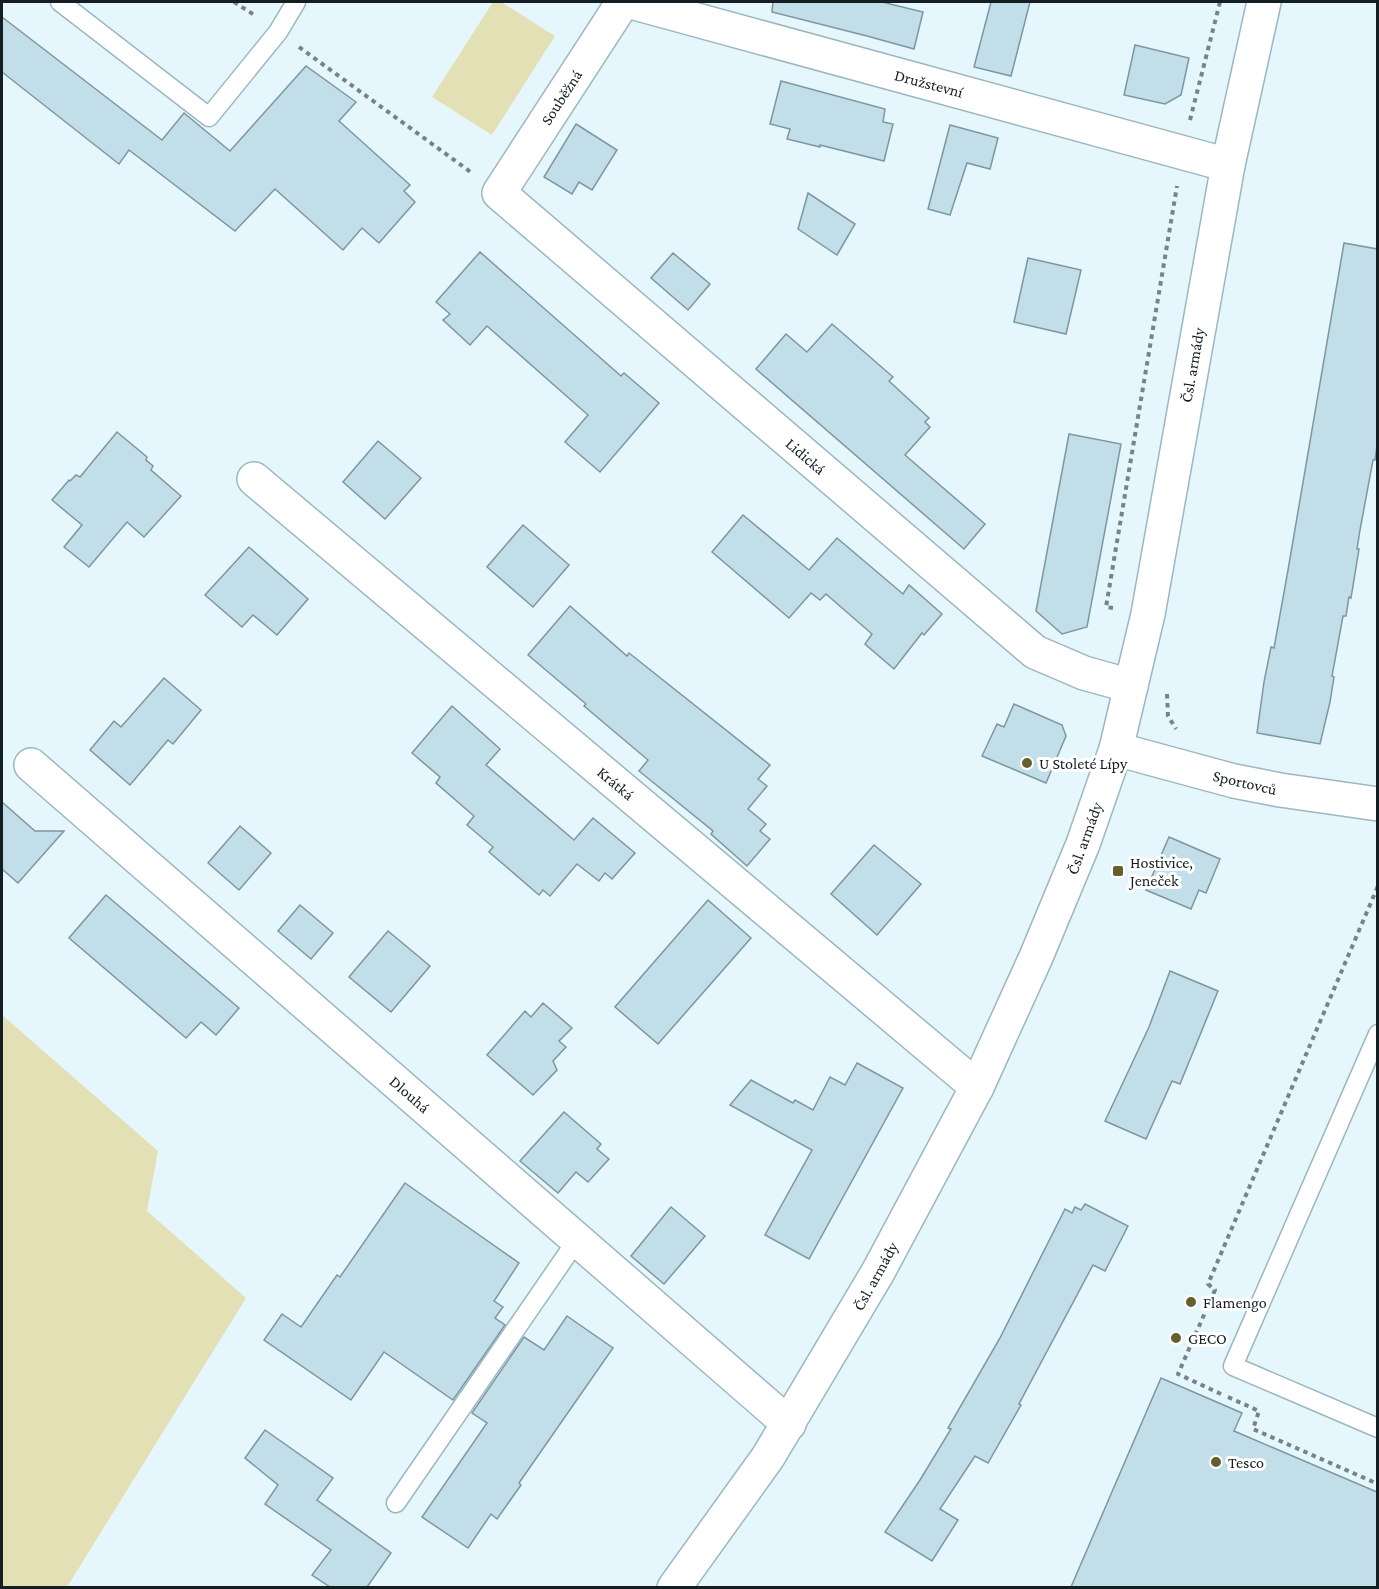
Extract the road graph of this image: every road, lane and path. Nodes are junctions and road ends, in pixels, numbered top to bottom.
1 (60, 2) edge
2 (234, 2) edge
3 (296, 2) edge
4 (623, 2) edge
5 (631, 2) edge
6 (1264, 2) edge
7 (278, 32) junction
8 (1228, 165) junction
9 (500, 193) junction
10 (254, 478) dead end
11 (1131, 686) junction
12 (1116, 749) junction
13 (31, 765) dead end
14 (1377, 804) edge
15 (1377, 1034) edge
16 (977, 1087) junction
17 (577, 1240) junction
18 (789, 1424) junction
19 (1377, 1428) edge
20 (396, 1503) dead end
21 (674, 1587) edge

1 - 7 lane
2 - 7 path
3 - 7 lane
4 - 9 street, Souběžná
5 - 8 street, Družstevní
6 - 8 street, Čsl. armády
7 - 9 path
8 - 11 street, Čsl. armády
9 - 11 street, Lidická
10 - 16 street, Krátká
11 - 12 street, Čsl. armády
12 - 14 street, Sportovců
12 - 16 street, Čsl. armády
13 - 17 street, Dlouhá
15 - 19 lane
16 - 18 street, Čsl. armády
17 - 18 street, Dlouhá
17 - 20 lane
18 - 21 street, Čsl. armády

